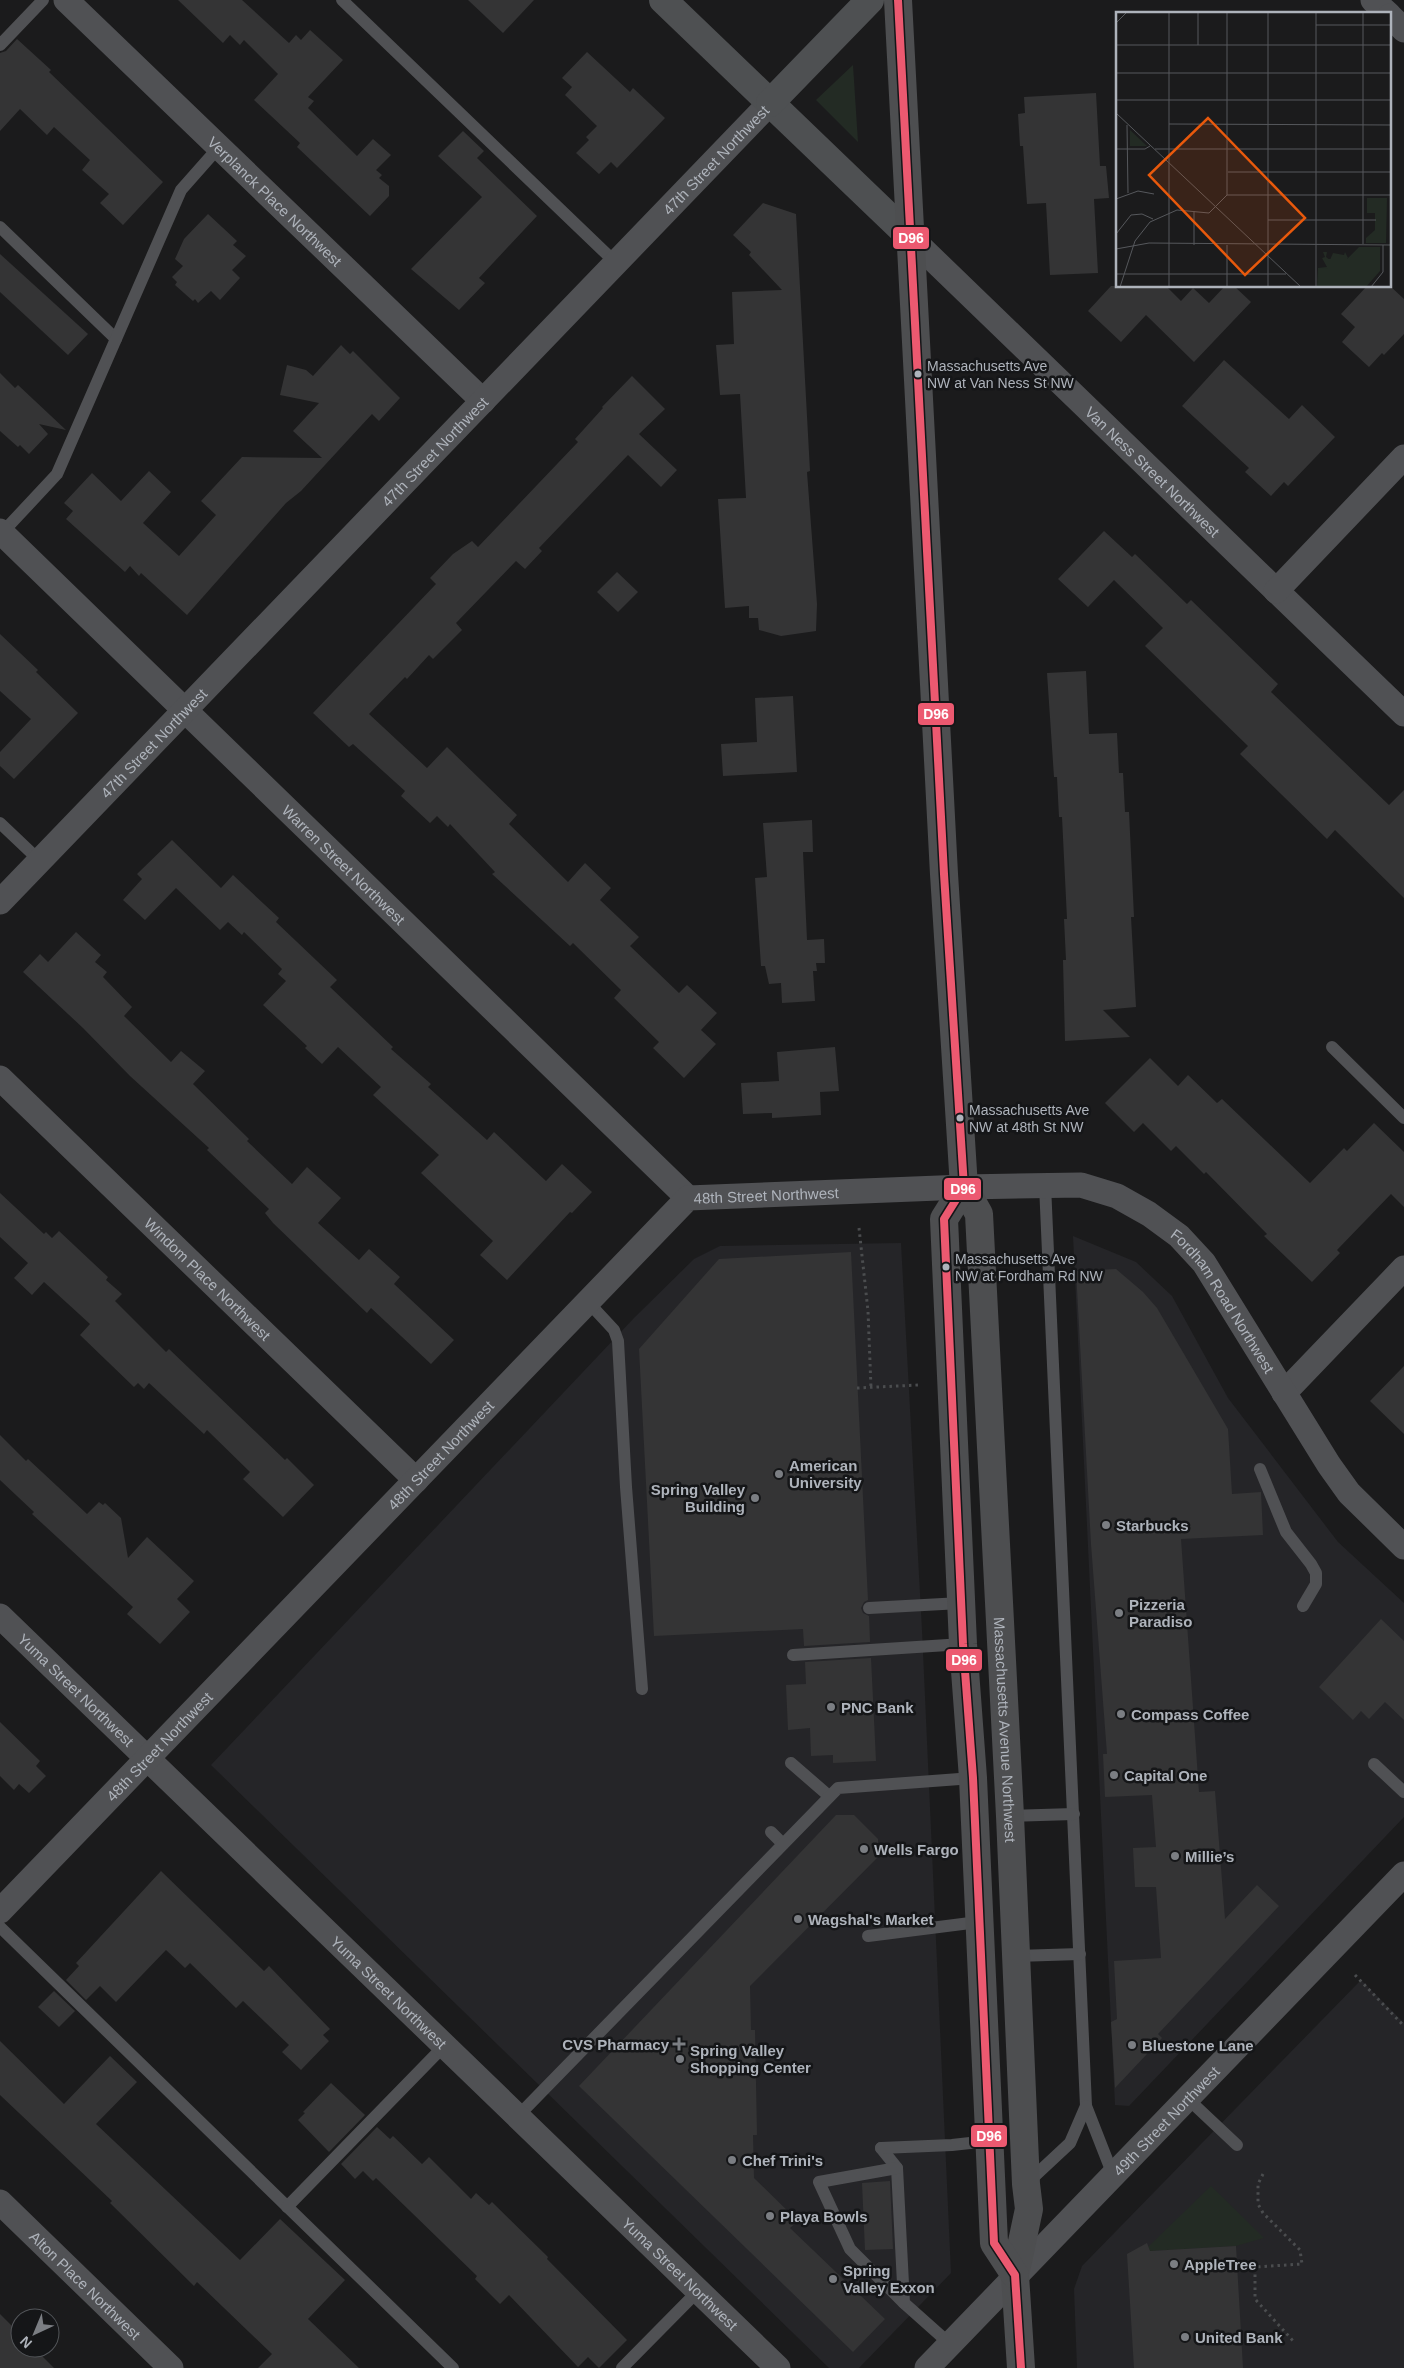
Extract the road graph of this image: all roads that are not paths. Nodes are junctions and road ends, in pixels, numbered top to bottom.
1 (43, 0) edge
2 (66, 0) edge
3 (342, 0) edge
4 (663, 0) edge
5 (870, 0) edge
6 (898, 0) edge
7 (1373, 0) edge
8 (1386, 12) edge
9 (1392, 18) edge
10 (1404, 30) edge
11 (0, 45) edge
12 (770, 104) junction
13 (219, 147) junction
14 (0, 227) edge
15 (911, 238) junction
16 (616, 263) junction
17 (116, 339) junction
18 (483, 401) junction
19 (1404, 457) edge
20 (1, 532) edge
21 (1276, 590) junction
22 (185, 710) junction
23 (1404, 714) edge
24 (0, 823) edge
25 (40, 861) junction
26 (0, 902) edge
27 (1332, 1047) dead end
28 (0, 1078) edge
29 (1404, 1118) edge
30 (1045, 1185) junction
31 (964, 1187) junction
32 (688, 1198) junction
33 (1404, 1268) edge
34 (588, 1302) junction
35 (1284, 1393) junction
36 (1260, 1469) dead end
37 (416, 1480) junction
38 (1404, 1547) edge
39 (961, 1603) junction
40 (1303, 1606) dead end
41 (869, 1608) dead end
42 (0, 1616) edge
43 (963, 1644) junction
44 (794, 1655) dead end
45 (642, 1689) dead end
46 (147, 1758) junction
47 (792, 1763) dead end
48 (1374, 1764) dead end
49 (973, 1778) junction
50 (1404, 1792) edge
51 (830, 1796) junction
52 (1074, 1814) junction
53 (1010, 1816) junction
54 (771, 1832) dead end
55 (783, 1844) junction
56 (1404, 1874) edge
57 (0, 1911) edge
58 (978, 1922) junction
59 (0, 1928) edge
60 (868, 1936) dead end
61 (1080, 1954) junction
62 (1016, 1956) junction
63 (445, 2045) junction
64 (1187, 2098) junction
65 (1086, 2106) junction
66 (518, 2116) junction
67 (988, 2141) junction
68 (1237, 2146) dead end
69 (897, 2168) junction
70 (1113, 2174) junction
71 (1026, 2184) junction
72 (0, 2202) edge
73 (287, 2207) junction
74 (1015, 2275) junction
75 (698, 2291) junction
76 (904, 2303) junction
77 (950, 2344) junction
78 (171, 2368) edge
79 (453, 2368) edge
80 (622, 2368) edge
81 (778, 2368) edge
82 (926, 2368) edge
83 (1021, 2368) edge

1 - 11 lane
2 - 13 street, Verplanck Place Northwest
3 - 16 lane
4 - 12 street, Van Ness Street Northwest
5 - 12 street, 47th Street Northwest
6 - 15 main road, Massachusetts Avenue Northwest
7 - 8 street
9 - 10 street
12 - 15 street, Van Ness Street Northwest
12 - 16 street, 47th Street Northwest
13 - 17 lane
13 - 18 street, Verplanck Place Northwest
14 - 17 lane
15 - 21 street, Van Ness Street Northwest
15 - 31 main road, Massachusetts Avenue Northwest
16 - 18 street, 47th Street Northwest
17 - 20 lane
18 - 22 street, 47th Street Northwest
19 - 21 street
20 - 22 street, Warren Street Northwest
21 - 23 street, Van Ness Street Northwest
22 - 25 street, 47th Street Northwest
22 - 32 street, Warren Street Northwest
24 - 25 lane
25 - 26 street, 47th Street Northwest
27 - 29 lane
28 - 37 street, Windom Place Northwest
30 - 31 street, Fordham Road Northwest
30 - 35 street, Fordham Road Northwest
30 - 52 lane
31 - 32 street, 48th Street Northwest
31 - 39 main road, Massachusetts Avenue Northwest
31 - 53 main road, Massachusetts Avenue Northwest
32 - 34 street, 48th Street Northwest
33 - 35 street
34 - 37 street, 48th Street Northwest
34 - 45 lane
35 - 38 street, Fordham Road Northwest
36 - 40 lane
37 - 46 street, 48th Street Northwest
39 - 41 lane
39 - 43 main road, Massachusetts Avenue Northwest
42 - 46 street, Yuma Street Northwest
43 - 44 lane
43 - 49 main road, Massachusetts Avenue Northwest
46 - 57 street, 48th Street Northwest
46 - 63 street, Yuma Street Northwest
47 - 51 lane
48 - 50 lane
49 - 51 lane
49 - 58 main road, Massachusetts Avenue Northwest
51 - 55 lane
52 - 53 lane
52 - 61 lane
53 - 62 main road, Massachusetts Avenue Northwest
54 - 55 lane
55 - 66 lane
56 - 64 street, 49th Street Northwest
58 - 60 lane
58 - 67 main road, Massachusetts Avenue Northwest
59 - 73 lane
61 - 62 lane
61 - 65 lane
62 - 71 main road, Massachusetts Avenue Northwest
63 - 66 street, Yuma Street Northwest
63 - 73 lane
64 - 68 lane
64 - 70 street, 49th Street Northwest
65 - 70 lane
65 - 71 lane
66 - 75 street, Yuma Street Northwest
67 - 69 lane
67 - 74 main road, Massachusetts Avenue Northwest
69 - 76 lane
69 - 76 lane
70 - 74 street, 49th Street Northwest
71 - 74 main road, Massachusetts Avenue Northwest
72 - 78 street, Alton Place Northwest
73 - 79 lane
74 - 77 street, 49th Street Northwest
74 - 83 main road, Massachusetts Avenue Northwest
75 - 80 lane
75 - 81 street, Yuma Street Northwest
76 - 77 lane
77 - 82 street, 49th Street Northwest

